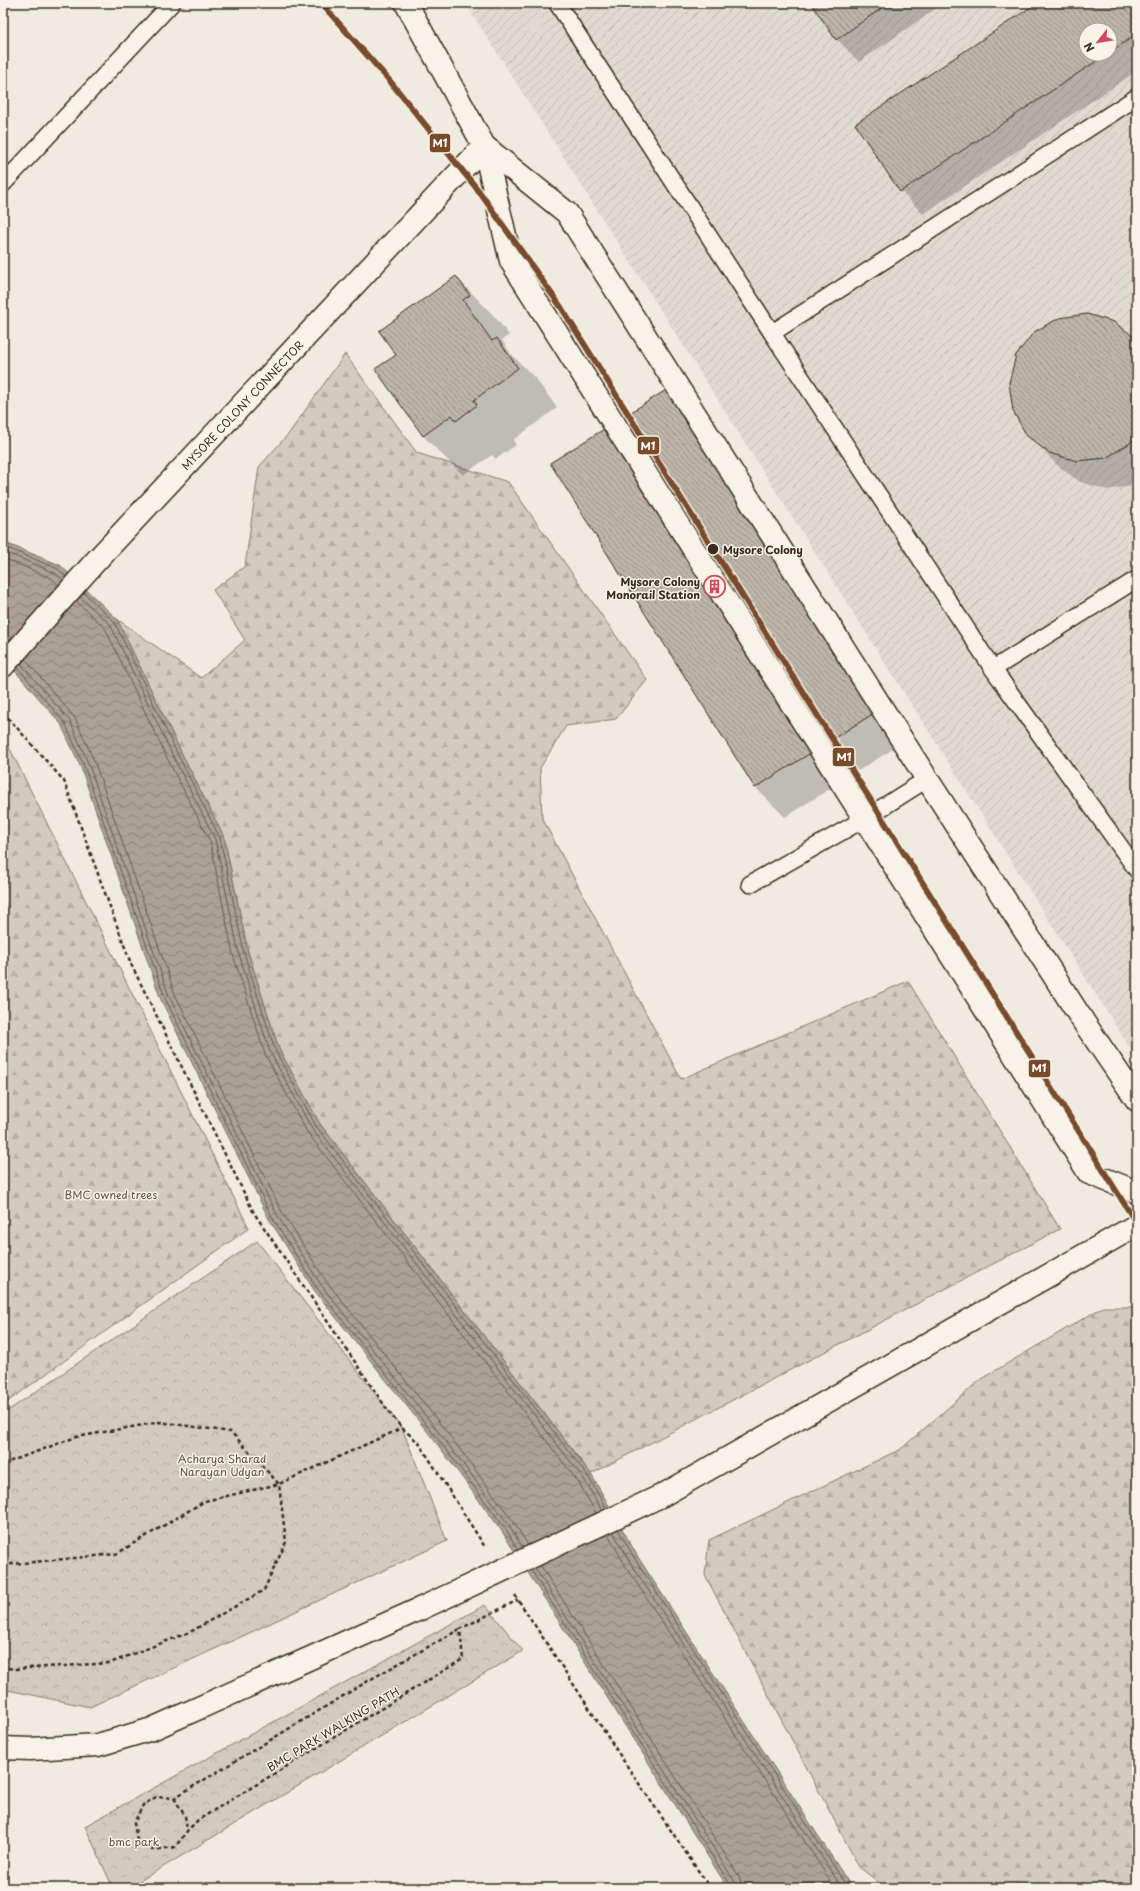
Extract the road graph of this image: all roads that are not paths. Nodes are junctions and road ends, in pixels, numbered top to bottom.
1 (172, 3) edge
2 (406, 3) edge
3 (561, 5) edge
4 (1137, 97) edge
5 (484, 146) junction
6 (3, 184) edge
7 (772, 333) junction
8 (1137, 579) edge
9 (3, 666) edge
10 (993, 669) junction
11 (927, 779) junction
12 (864, 819) junction
13 (1137, 870) edge
14 (750, 884) dead end
15 (1137, 1100) edge
16 (1137, 1192) edge
17 (1137, 1225) edge
18 (3, 1748) edge

1 - 6 lane
2 - 5 main road
3 - 7 lane
4 - 7 lane
5 - 9 main road, MYSORE COLONY CONNECTOR
5 - 11 main road
5 - 12 main road
7 - 10 lane
8 - 10 lane
10 - 13 lane
11 - 12 lane
11 - 15 main road
12 - 14 lane
12 - 16 main road
17 - 18 main road, bridge

